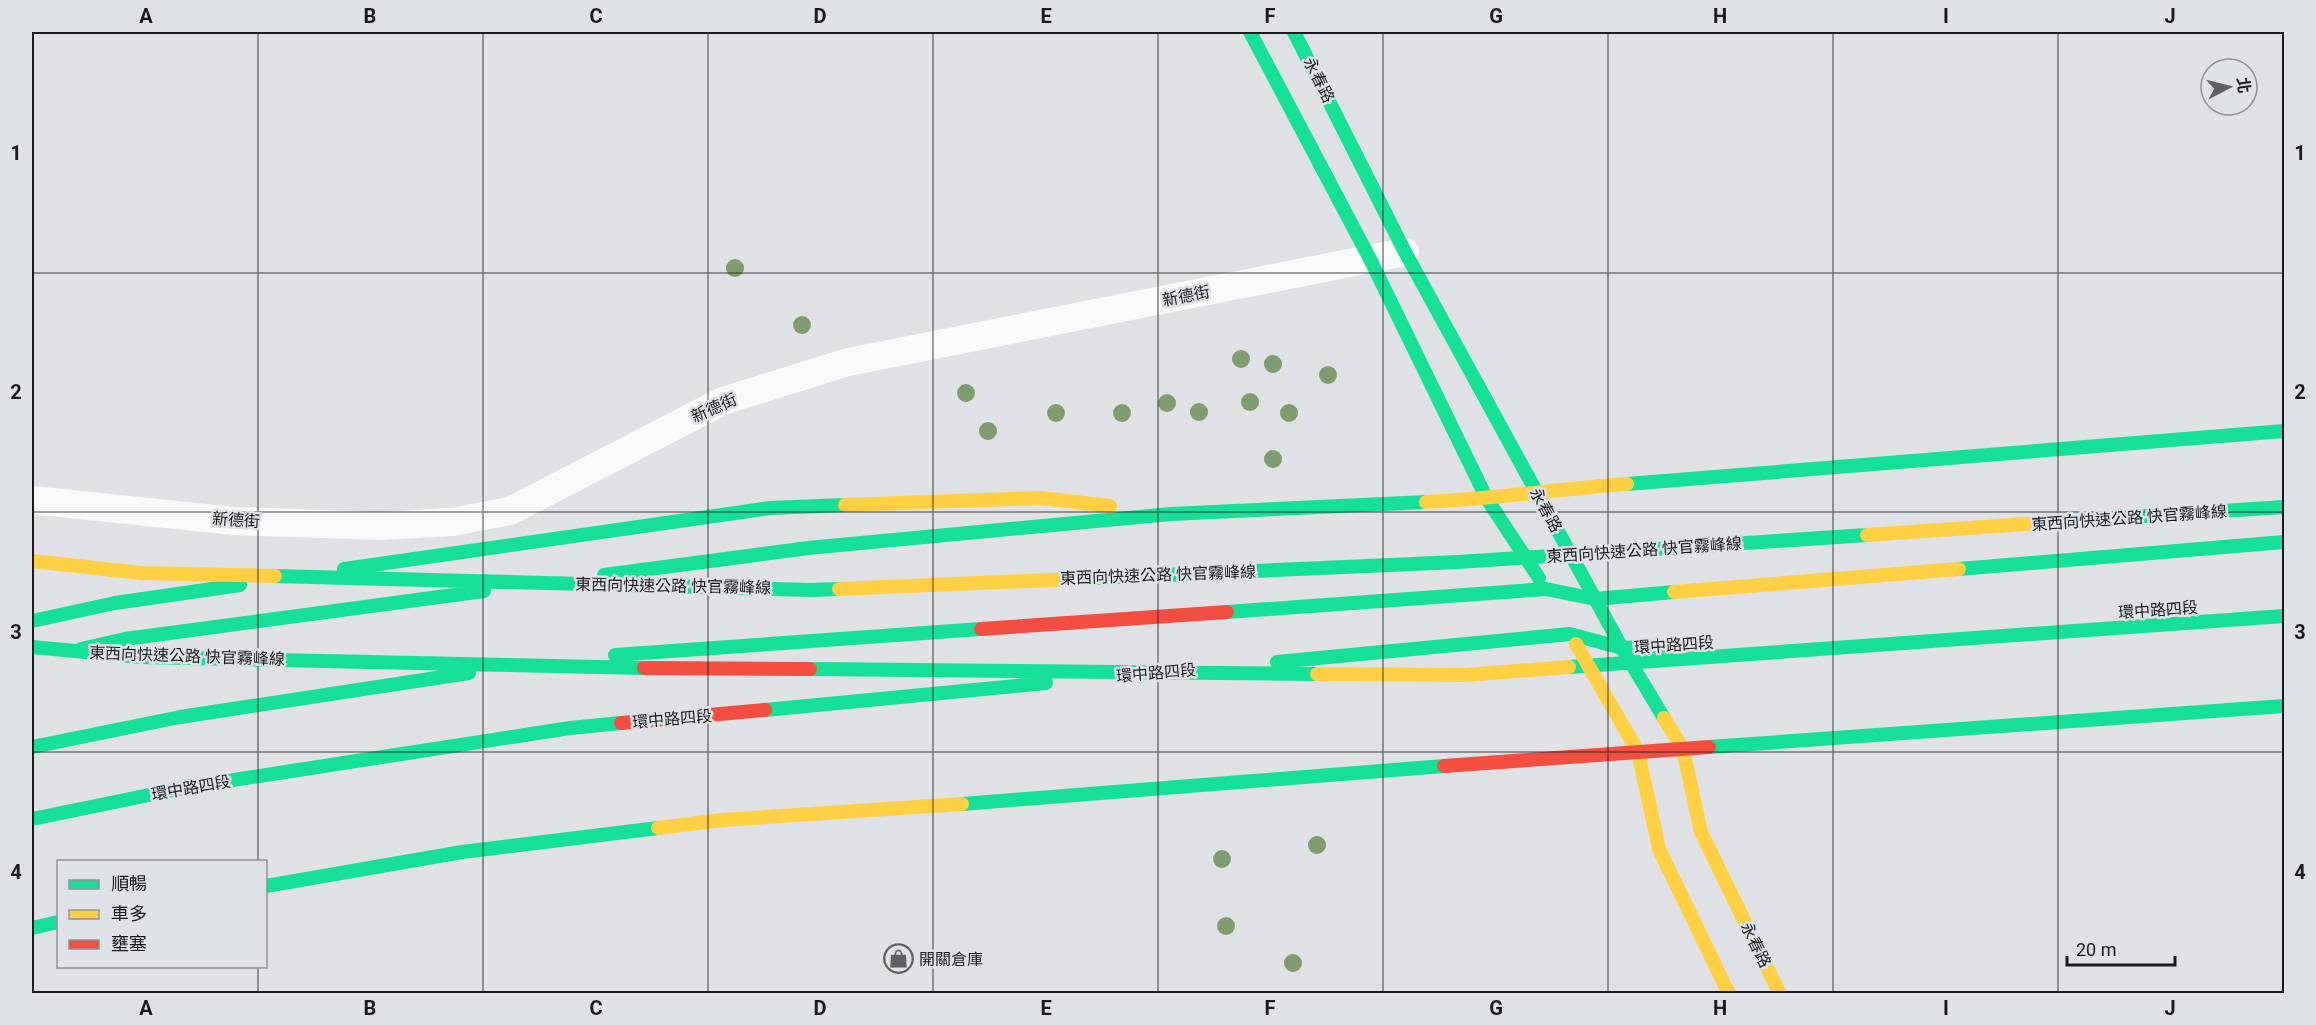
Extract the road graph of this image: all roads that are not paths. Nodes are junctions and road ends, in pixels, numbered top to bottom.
1 (1250, 32) edge
2 (1294, 32) edge
3 (1405, 252) junction
4 (1371, 260) junction
5 (2284, 430) edge
6 (1536, 491) junction
7 (1487, 499) junction
8 (32, 500) edge
9 (2284, 507) edge
10 (1171, 514) junction
11 (2284, 542) edge
12 (32, 561) edge
13 (1546, 589) junction
14 (1595, 599) junction
15 (1555, 607) dead end
16 (2284, 616) edge
17 (32, 621) edge
18 (1567, 629) junction
19 (1681, 644) dead end
20 (32, 648) edge
21 (1622, 648) junction
22 (32, 660) edge
23 (2284, 706) edge
24 (32, 747) edge
25 (1683, 749) junction
26 (1638, 752) junction
27 (32, 819) edge
28 (267, 886) edge
29 (57, 922) edge
30 (32, 927) edge
31 (1729, 993) edge
32 (1780, 993) edge

1 - 4 main road
2 - 3 main road, 永春路
3 - 4 street, 新德街
3 - 6 main road, 永春路
4 - 7 main road
4 - 8 street, 新德街
5 - 6 main road
6 - 7 main road
6 - 14 main road, 永春路
7 - 10 main road
7 - 13 main road
9 - 12 main road, 東西向快速公路 快官霧峰線
10 - 17 main road
10 - 22 main road
11 - 14 main road
13 - 14 main road
13 - 15 main road
13 - 24 main road
14 - 21 main road, 永春路
16 - 20 main road, 東西向快速公路 快官霧峰線
18 - 21 main road, 環中路四段
18 - 26 main road
18 - 27 main road, 環中路四段
19 - 21 main road, 環中路四段
21 - 25 main road, 永春路
23 - 25 main road
25 - 26 main road
25 - 32 main road, 永春路
26 - 28 main road
26 - 31 main road
29 - 30 main road

